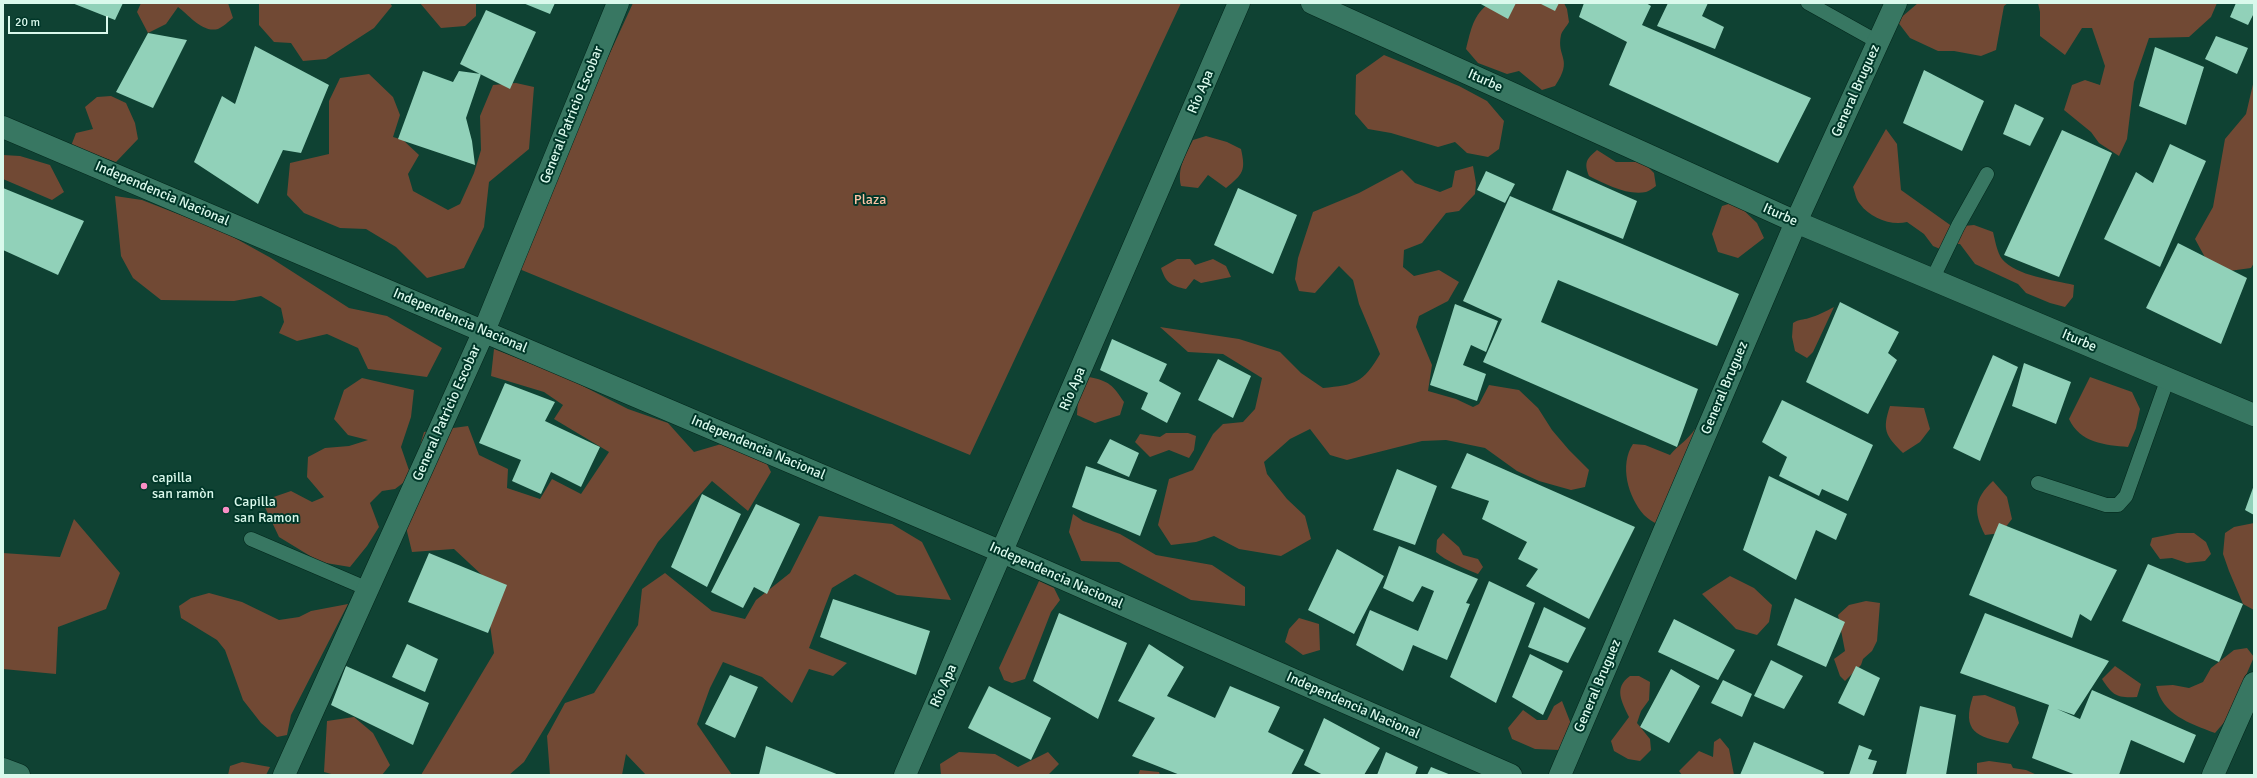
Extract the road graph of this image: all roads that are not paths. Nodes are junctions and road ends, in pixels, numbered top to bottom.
1 (618, 3) edge
2 (1239, 3) edge
3 (1312, 3) edge
4 (1808, 3) edge
5 (1896, 3) edge
6 (1878, 42) junction
7 (3, 127) edge
8 (1987, 174) dead end
9 (1796, 222) junction
10 (1932, 280) junction
11 (484, 331) junction
12 (2168, 378) junction
13 (2254, 414) edge
14 (2038, 483) dead end
15 (251, 539) dead end
16 (1002, 552) junction
17 (368, 589) junction
18 (2254, 683) edge
19 (3, 769) edge
20 (20, 775) edge
21 (284, 775) edge
22 (905, 775) edge
23 (1511, 775) edge
24 (1560, 775) edge
25 (2213, 775) edge

1 - 11 street, General Patricio Escobar
2 - 16 street, Río Apa
3 - 9 street, Iturbe
4 - 6 lane
5 - 6 street, General Bruguez
6 - 9 street, General Bruguez
7 - 11 street, Independencia Nacional
8 - 10 lane
9 - 10 street, Iturbe
9 - 24 street, General Bruguez
10 - 12 street, Iturbe
11 - 16 street, Independencia Nacional
11 - 17 street, General Patricio Escobar
12 - 13 street, Iturbe
12 - 14 lane
15 - 17 lane
16 - 22 street, Río Apa
16 - 23 street, Independencia Nacional
17 - 21 street, General Patricio Escobar
18 - 25 street
19 - 20 street

